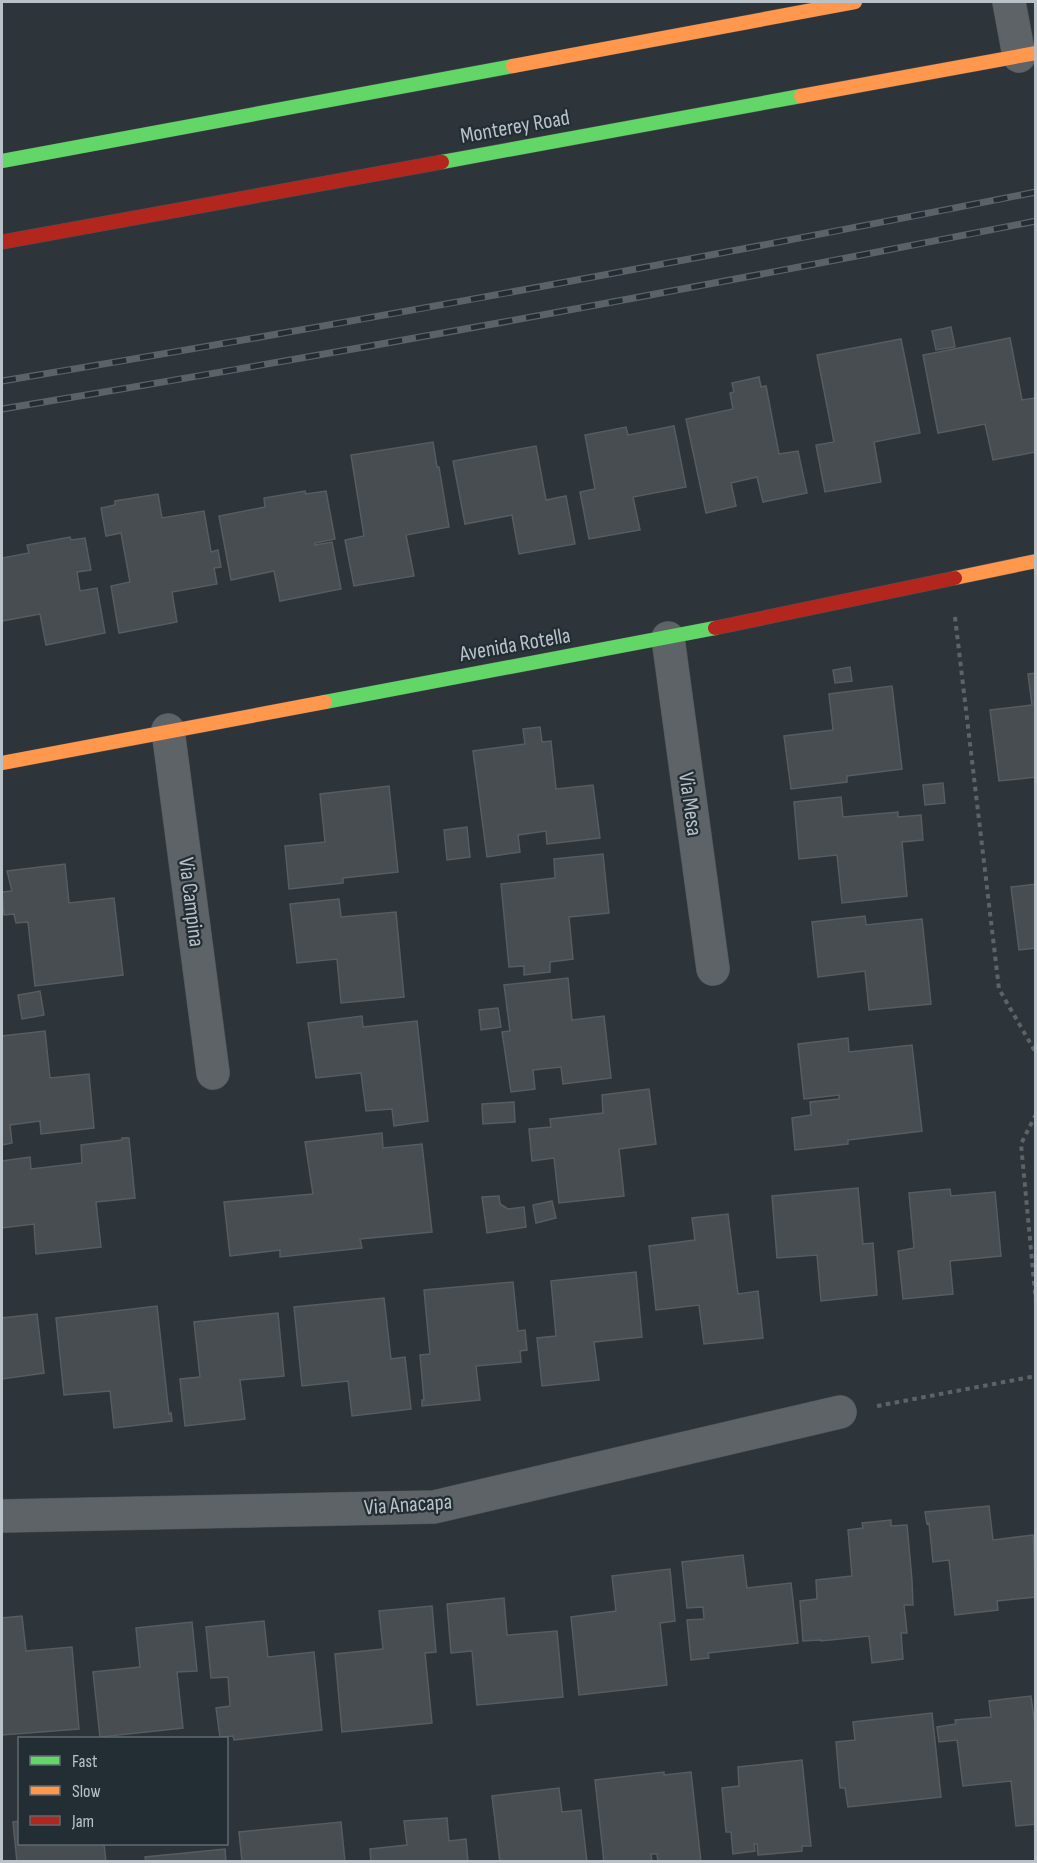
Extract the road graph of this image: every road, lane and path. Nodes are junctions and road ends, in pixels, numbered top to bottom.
1 (855, 2) edge
2 (1009, 2) edge
3 (1027, 55) edge
4 (2, 161) edge
5 (2, 242) edge
6 (1035, 561) edge
7 (952, 577) junction
8 (668, 638) junction
9 (168, 730) junction
10 (2, 763) edge
11 (713, 969) dead end
12 (1035, 1053) edge
13 (213, 1073) dead end
14 (1035, 1114) edge
15 (1035, 1303) edge
16 (1035, 1376) edge
17 (840, 1412) joint
18 (2, 1516) edge

1 - 4 main road
2 - 3 street
3 - 5 main road, Monterey Road
6 - 7 main road, Avenida Rotella
7 - 8 main road, Avenida Rotella
7 - 12 path
8 - 9 main road, Avenida Rotella
8 - 11 street, Via Mesa
9 - 10 main road, Avenida Rotella
9 - 13 street, Via Campina
14 - 15 path
16 - 17 path
17 - 18 street, Via Anacapa

